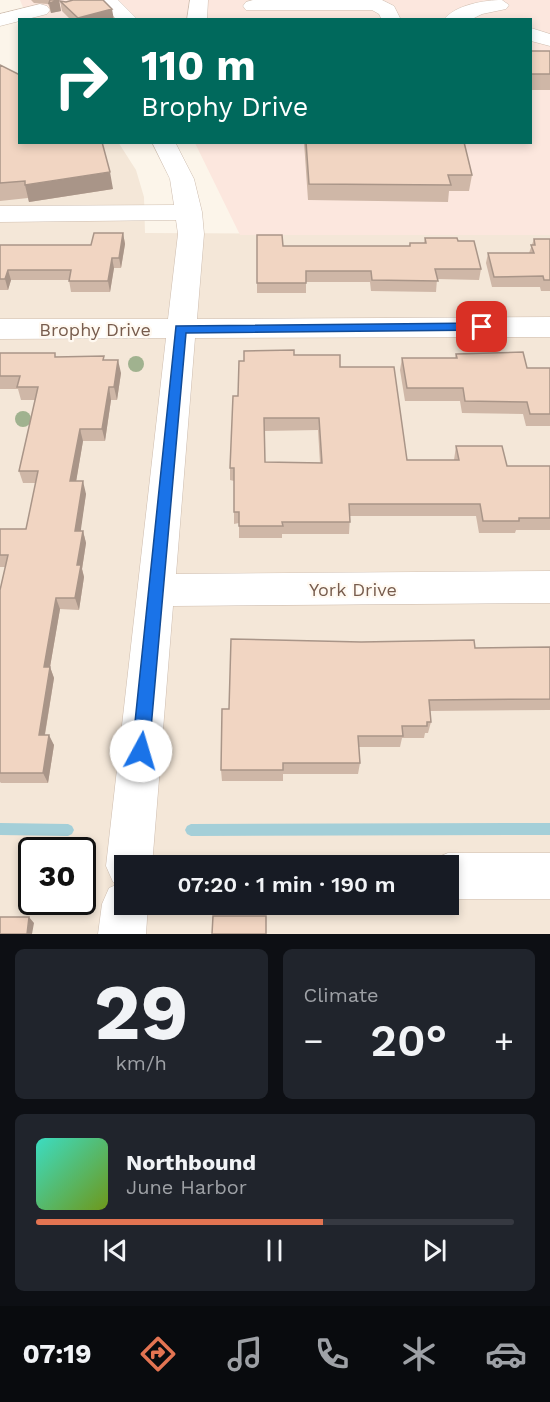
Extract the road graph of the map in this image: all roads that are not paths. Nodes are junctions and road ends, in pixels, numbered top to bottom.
1 (108, 0) edge
2 (200, 0) edge
3 (499, 5) dead end
4 (253, 8) edge
5 (40, 10) dead end
6 (22, 18) edge
7 (127, 18) edge
8 (197, 18) edge
9 (391, 18) edge
10 (457, 18) edge
11 (18, 20) edge
12 (4, 26) edge
13 (164, 144) edge
14 (0, 214) edge
15 (190, 223) junction
16 (550, 327) edge
17 (0, 329) edge
18 (180, 329) junction
19 (550, 587) edge
20 (157, 590) junction
21 (130, 855) edge
22 (459, 876) edge
23 (550, 876) edge
24 (124, 915) edge
25 (122, 934) edge

1 - 7 street
2 - 8 street
3 - 10 street
4 - 9 street
5 - 6 street
11 - 12 street
13 - 15 street
14 - 15 street
15 - 18 street
16 - 18 street, Brophy Drive
17 - 18 street, Brophy Drive
18 - 20 street
19 - 20 street, York Drive
20 - 21 street
22 - 23 street
24 - 25 street

